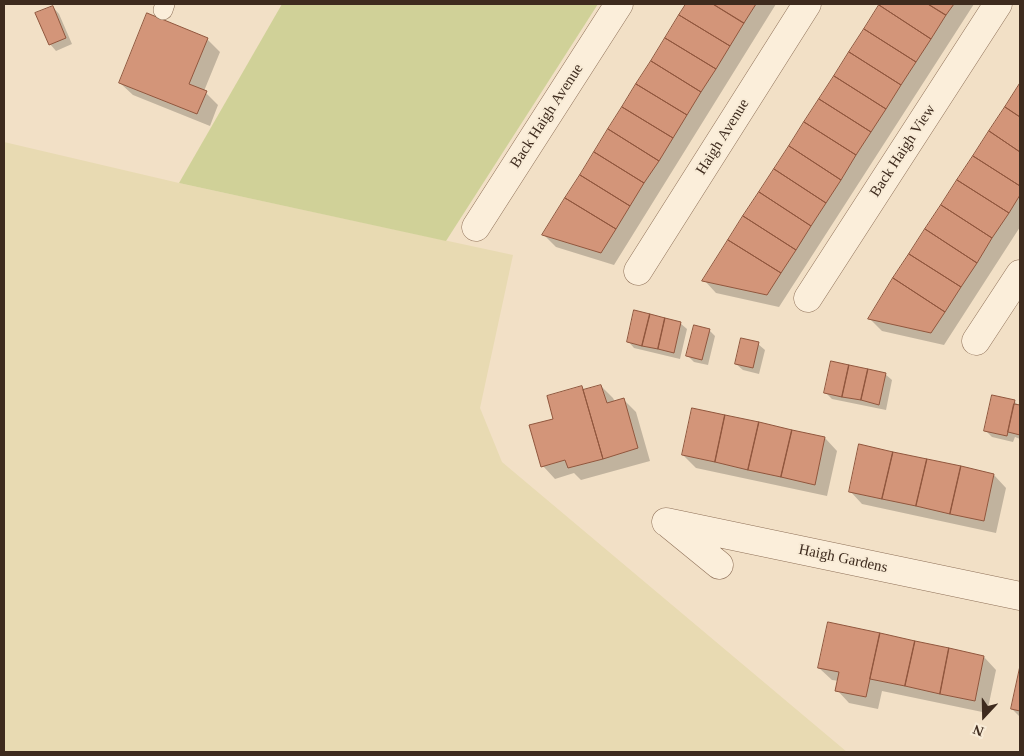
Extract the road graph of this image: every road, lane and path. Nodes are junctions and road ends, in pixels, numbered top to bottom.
1 (618, 4) edge
2 (807, 4) edge
3 (998, 4) edge
4 (476, 227) dead end
5 (638, 271) dead end
6 (1020, 274) edge
7 (808, 298) dead end
8 (976, 341) dead end
9 (720, 565) dead end
10 (1020, 596) edge

1 - 4 street, Back Haigh Avenue
2 - 5 street, Haigh Avenue
3 - 7 street, Back Haigh View
6 - 8 street
9 - 10 street, Haigh Gardens

